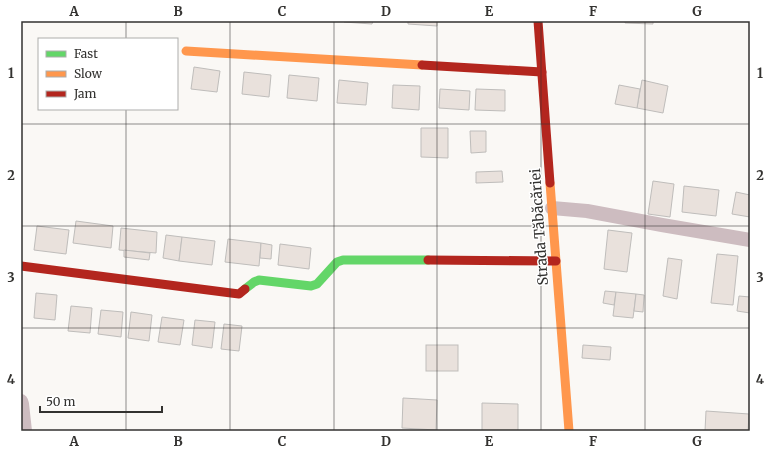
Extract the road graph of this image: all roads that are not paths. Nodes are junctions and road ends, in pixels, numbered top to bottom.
1 (538, 21) edge
2 (186, 51) dead end
3 (542, 72) junction
4 (552, 208) junction
5 (750, 240) edge
6 (556, 261) junction
7 (21, 266) edge
8 (21, 401) edge
9 (25, 431) edge
10 (569, 431) edge

1 - 3 street, Strada Tăbăcăriei
2 - 3 street
3 - 4 street, Strada Tăbăcăriei
4 - 5 street
4 - 6 street, Strada Tăbăcăriei
6 - 7 street
6 - 10 street, Strada Tăbăcăriei
8 - 9 street

